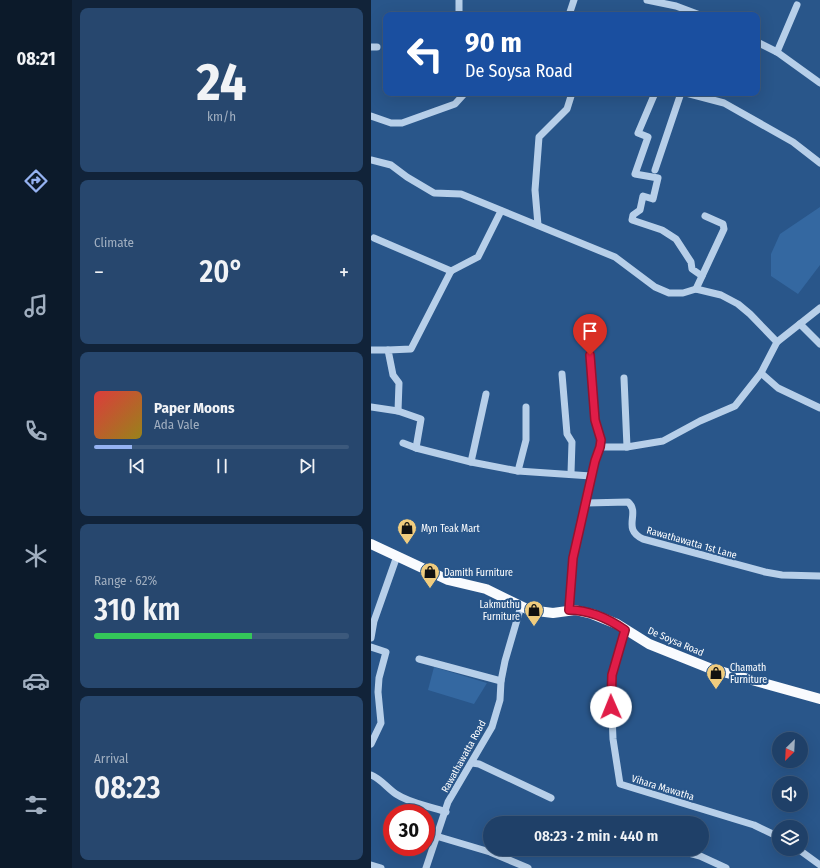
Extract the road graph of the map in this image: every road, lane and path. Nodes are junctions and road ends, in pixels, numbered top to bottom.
1 (459, 0) edge
2 (574, 0) edge
3 (647, 0) edge
4 (797, 5) dead end
5 (459, 12) edge
6 (570, 12) edge
7 (692, 12) edge
8 (760, 44) edge
9 (777, 52) junction
10 (820, 84) edge
11 (462, 96) edge
12 (571, 96) edge
13 (654, 96) edge
14 (680, 96) edge
15 (698, 96) edge
16 (371, 116) edge
17 (371, 160) edge
18 (820, 163) edge
19 (655, 170) dead end
20 (501, 211) junction
21 (705, 216) dead end
22 (538, 225) junction
23 (374, 238) dead end
24 (451, 271) junction
25 (702, 276) junction
26 (695, 289) junction
27 (820, 308) edge
28 (800, 324) junction
29 (777, 342) junction
30 (820, 344) edge
31 (371, 350) edge
32 (388, 350) junction
33 (590, 355) dead end
34 (761, 373) junction
35 (562, 374) dead end
36 (624, 378) dead end
37 (486, 394) dead end
38 (371, 407) edge
39 (526, 407) dead end
40 (820, 408) edge
41 (398, 411) junction
42 (403, 443) dead end
43 (600, 447) junction
44 (627, 447) junction
45 (416, 448) junction
46 (471, 462) junction
47 (518, 471) junction
48 (571, 473) junction
49 (591, 476) junction
50 (586, 504) junction
51 (371, 544) edge
52 (397, 556) junction
53 (820, 576) edge
54 (521, 606) junction
55 (569, 610) junction
56 (625, 630) junction
57 (371, 638) edge
58 (371, 647) edge
59 (419, 658) dead end
60 (501, 682) junction
61 (820, 699) edge
62 (371, 744) edge
63 (471, 763) junction
64 (371, 775) edge
65 (551, 798) dead end
66 (446, 812) junction
67 (772, 834) edge
68 (436, 836) junction
69 (700, 856) edge
70 (808, 856) edge
71 (371, 865) edge
72 (820, 865) edge
73 (381, 868) edge
74 (426, 868) edge
75 (528, 868) edge
76 (726, 868) edge

1 - 5 street
2 - 6 street
3 - 7 street
4 - 9 street
8 - 9 street
9 - 10 street
11 - 16 street
12 - 22 street
13 - 25 street
14 - 19 street
15 - 18 street
17 - 20 street
20 - 22 street
20 - 24 street
21 - 25 street
22 - 26 street
23 - 24 street
24 - 32 street
25 - 26 street
26 - 29 street
27 - 28 street
28 - 29 street
28 - 30 street
29 - 34 street
31 - 32 street
32 - 41 street
33 - 43 street
34 - 40 street
34 - 44 street
35 - 48 street
36 - 44 street
37 - 46 street
38 - 41 street
39 - 47 street
41 - 45 street
42 - 45 street
43 - 44 street
43 - 49 street
45 - 46 street
46 - 47 street
47 - 48 street
48 - 49 street
49 - 50 street
50 - 53 street, Rawathawatta 1st Lane
50 - 55 street
51 - 52 main road, De Soysa Road
52 - 54 main road, De Soysa Road
52 - 57 street
54 - 55 main road, De Soysa Road
54 - 60 street, Rawathawatta Road
55 - 56 main road, De Soysa Road
56 - 61 main road, De Soysa Road
56 - 67 street, Vihara Mawatha
58 - 62 street
59 - 60 street
60 - 63 street, Rawathawatta Road
63 - 65 street
63 - 66 street, Rawathawatta Road
64 - 66 street
66 - 68 street, Rawathawatta Road
68 - 74 street, Rawathawatta Road
68 - 75 street
69 - 76 street
70 - 72 street
71 - 73 street

